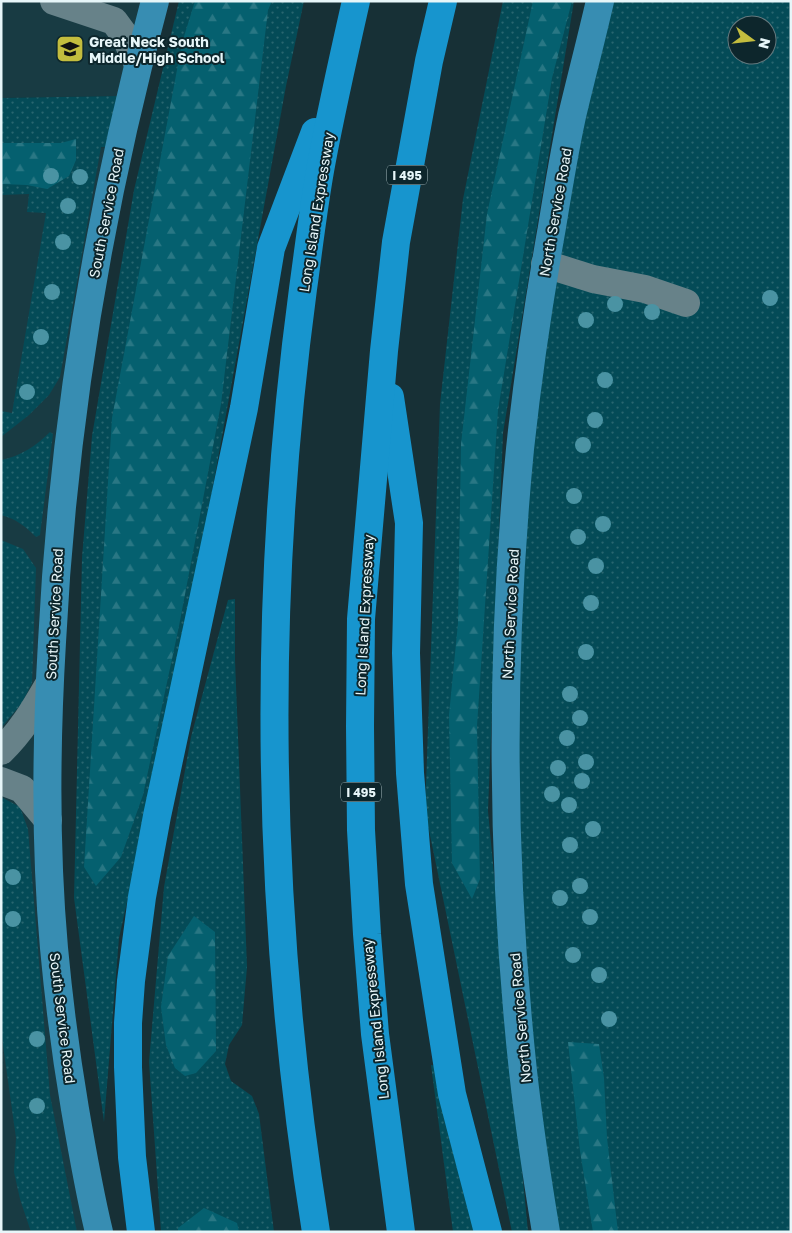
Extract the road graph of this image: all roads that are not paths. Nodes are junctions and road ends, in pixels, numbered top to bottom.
1 (54, 1) edge
2 (155, 1) edge
3 (356, 1) edge
4 (443, 1) edge
5 (600, 1) edge
6 (342, 58) junction
7 (138, 64) junction
8 (545, 264) junction
9 (686, 303) dead end
10 (384, 351) junction
11 (49, 684) junction
12 (1, 751) edge
13 (1, 781) edge
14 (48, 820) junction
15 (99, 1232) edge
16 (141, 1232) edge
17 (316, 1232) edge
18 (401, 1232) edge
19 (488, 1232) edge
20 (546, 1232) edge

1 - 7 street
2 - 7 main road, South Service Road
3 - 6 highway, Long Island Expressway
4 - 10 highway, Long Island Expressway / I 495
5 - 8 main road, North Service Road
6 - 16 highway
6 - 17 highway, Long Island Expressway
7 - 11 main road, South Service Road
8 - 9 street
8 - 20 main road, North Service Road
10 - 18 highway, Long Island Expressway / I 495
10 - 19 highway
11 - 12 street
11 - 14 main road, South Service Road
13 - 14 street
14 - 15 main road, South Service Road

